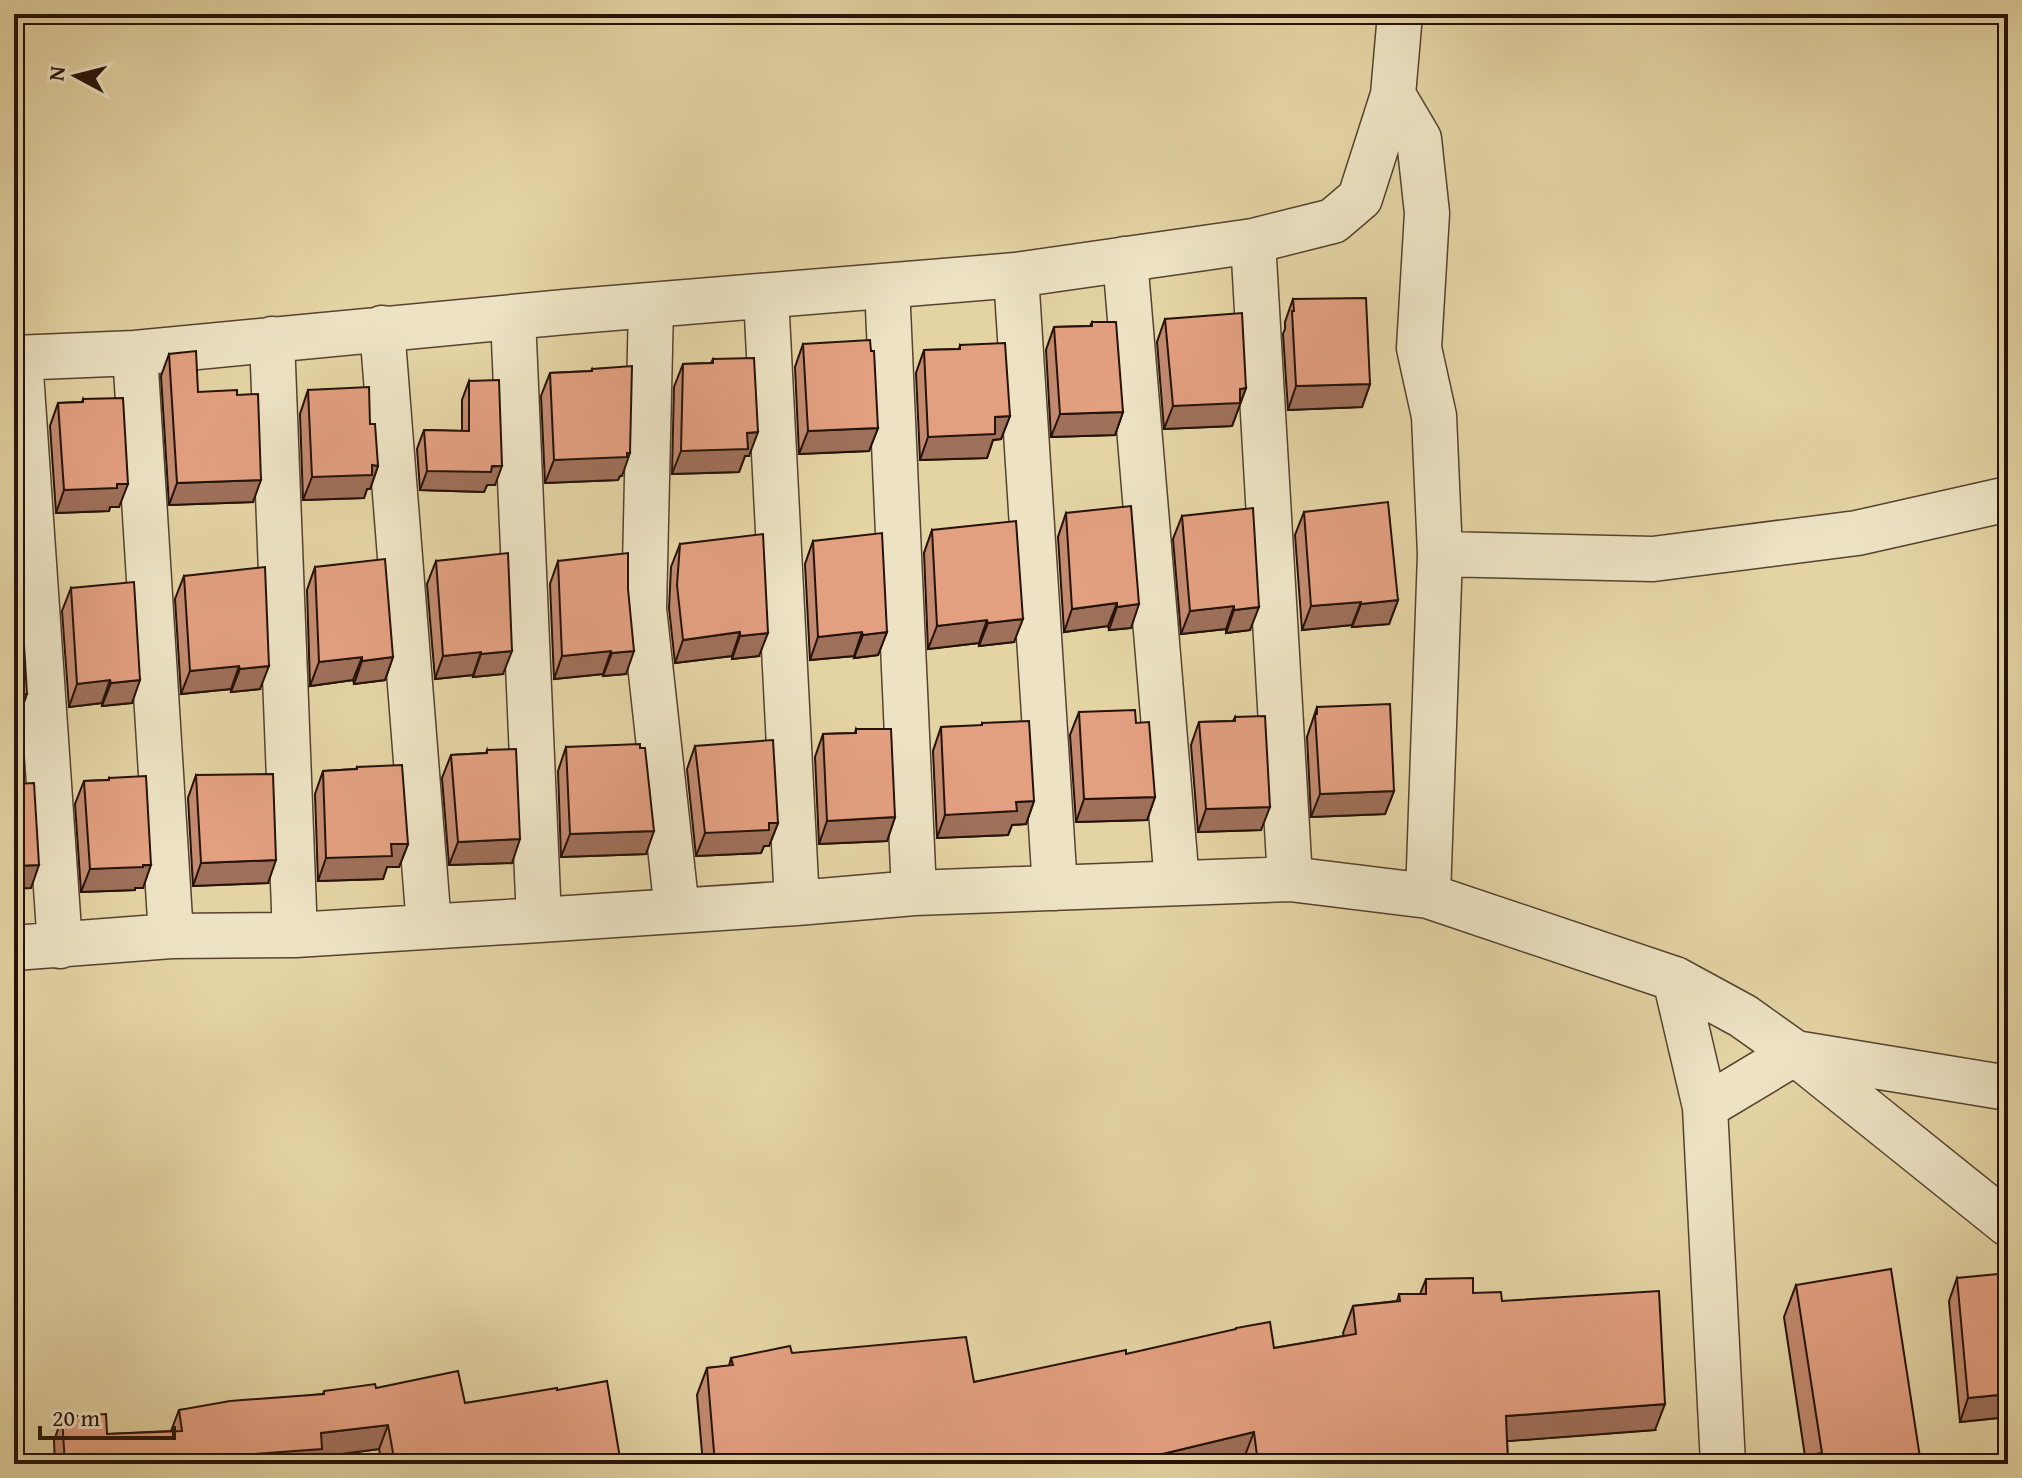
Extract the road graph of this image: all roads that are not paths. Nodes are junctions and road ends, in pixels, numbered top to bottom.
1 (1400, 14) edge
2 (1393, 95) junction
3 (1253, 241) junction
4 (1125, 259) junction
5 (1016, 275) junction
6 (887, 286) junction
7 (766, 296) junction
8 (651, 306) junction
9 (513, 317) junction
10 (382, 328) junction
11 (272, 339) junction
12 (135, 353) junction
13 (17, 358) edge
14 (2008, 499) edge
15 (1440, 554) junction
16 (1290, 879) junction
17 (1177, 883) junction
18 (1055, 888) junction
19 (914, 893) junction
20 (1428, 896) junction
21 (797, 903) junction
22 (677, 911) junction
23 (539, 920) junction
24 (429, 926) junction
25 (295, 935) junction
26 (171, 936) junction
27 (60, 946) junction
28 (14, 948) edge
29 (1675, 979) junction
30 (1795, 1053) junction
31 (2008, 1088) edge
32 (1705, 1107) junction
33 (2008, 1224) edge
34 (1723, 1464) edge

1 - 2 street
2 - 3 street
2 - 15 street
3 - 4 street
3 - 16 street
4 - 5 street
4 - 17 street
5 - 6 street
5 - 18 street
6 - 7 street
6 - 19 street
7 - 8 street
7 - 21 street
8 - 9 street
8 - 22 street
9 - 10 street
9 - 23 street
10 - 11 street
10 - 24 street
11 - 12 street
11 - 25 street
12 - 13 street
12 - 26 street
13 - 27 street
14 - 15 street
15 - 20 street
16 - 17 street
16 - 20 street
17 - 18 street
18 - 19 street
19 - 21 street
20 - 29 street
21 - 22 street
22 - 23 street
23 - 24 street
24 - 25 street
25 - 26 street
26 - 27 street
27 - 28 street
29 - 30 street
29 - 32 street
30 - 31 street
30 - 32 street
30 - 33 street
32 - 34 street

